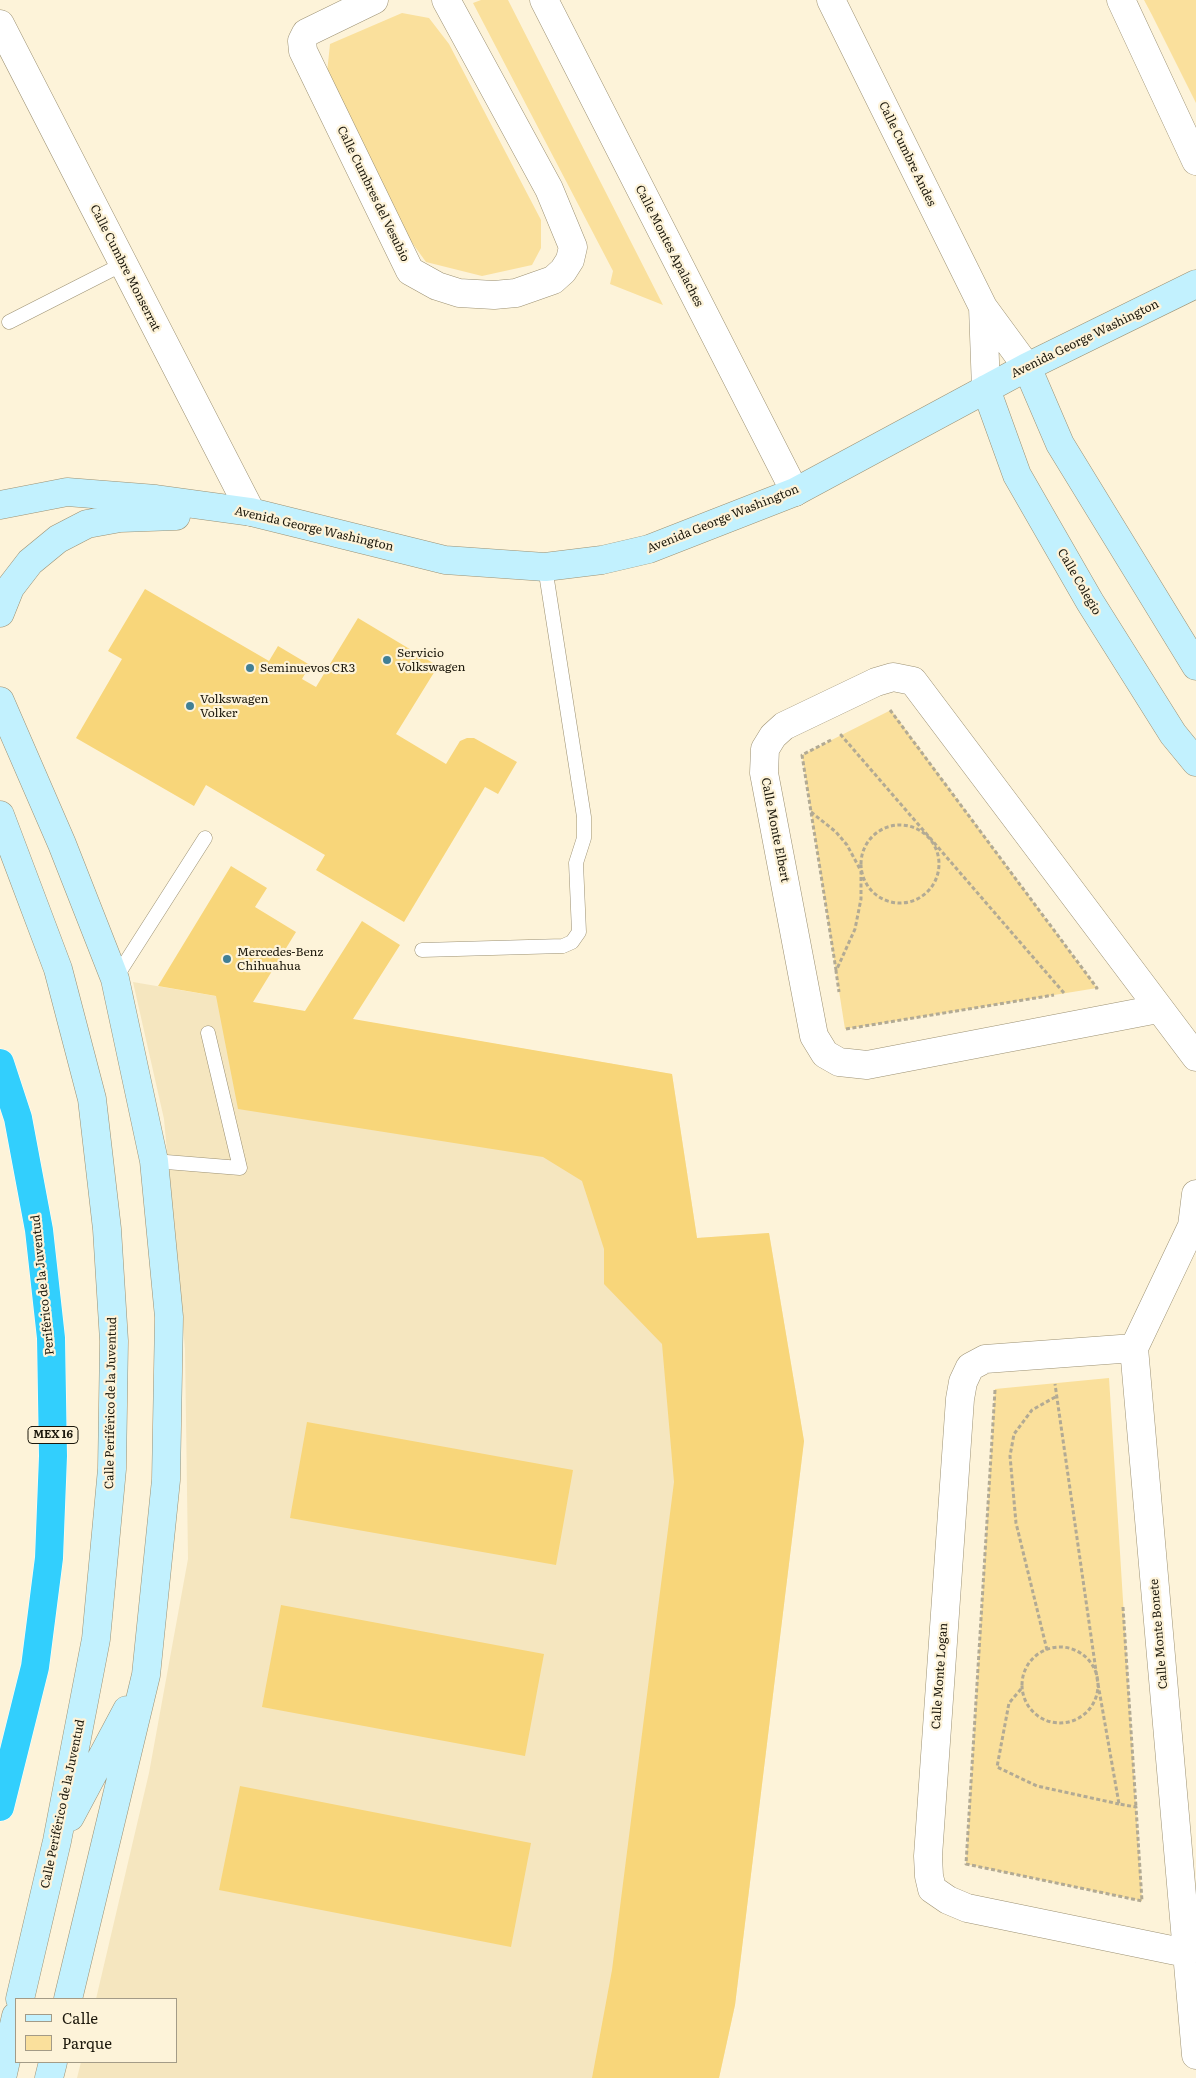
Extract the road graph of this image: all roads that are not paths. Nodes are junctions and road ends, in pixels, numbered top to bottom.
1 (374, 0) edge
2 (446, 0) edge
3 (544, 0) edge
4 (832, 0) edge
5 (1121, 0) edge
6 (0, 24) edge
7 (1196, 161) edge
8 (123, 264) junction
9 (1196, 284) edge
10 (983, 308) junction
11 (9, 322) dead end
12 (1027, 367) junction
13 (986, 389) junction
14 (0, 487) edge
15 (67, 492) junction
16 (794, 492) junction
17 (0, 505) edge
18 (250, 512) junction
19 (545, 567) junction
20 (0, 613) edge
21 (1196, 666) edge
22 (0, 701) edge
23 (1196, 762) edge
24 (0, 815) edge
25 (205, 838) dead end
26 (422, 950) dead end
27 (115, 979) junction
28 (1158, 1009) junction
29 (208, 1032) dead end
30 (1196, 1057) edge
31 (0, 1063) edge
32 (154, 1161) junction
33 (1196, 1194) edge
34 (1194, 1225) edge
35 (1134, 1348) junction
36 (146, 1675) junction
37 (0, 1807) edge
38 (57, 1840) junction
39 (1186, 1953) junction
40 (20, 1998) edge
41 (68, 1998) edge
42 (15, 2020) edge
43 (1196, 2054) edge
44 (53, 2063) edge
45 (2, 2078) edge
46 (49, 2078) edge

1 - 2 street, Calle Cumbres del Vesubio
3 - 16 street, Calle Montes Apalaches
4 - 10 street, Calle Cumbre Andes
5 - 7 street
6 - 8 street, Calle Cumbre Monserrat
8 - 11 lane
8 - 18 street, Calle Cumbre Monserrat
9 - 12 main road, Avenida George Washington
10 - 12 street, Calle Cumbre Andes
10 - 13 street, Calle Cumbre Andes
12 - 13 main road, Avenida George Washington
12 - 21 main road
13 - 16 main road, Avenida George Washington
13 - 23 main road, Calle Colegio
14 - 15 main road
15 - 17 main road, Avenida George Washington
15 - 18 main road, Avenida George Washington
16 - 19 main road, Avenida George Washington
18 - 19 main road, Avenida George Washington
18 - 20 main road
19 - 26 lane
22 - 27 main road
24 - 38 main road, Calle Periférico de la Juventud
25 - 27 lane
27 - 32 main road
28 - 28 street, Calle Monte Elbert
28 - 30 street, Calle Monte Elbert
29 - 32 lane
31 - 37 highway, Periférico de la Juventud / MEX 16
32 - 36 main road
33 - 34 street
34 - 35 street
35 - 39 street, Calle Monte Bonete
35 - 39 street, Calle Monte Logan
36 - 38 main road
36 - 41 main road
38 - 40 main road, Calle Periférico de la Juventud
39 - 43 street, Calle Monte Bonete
42 - 45 main road
44 - 46 main road

